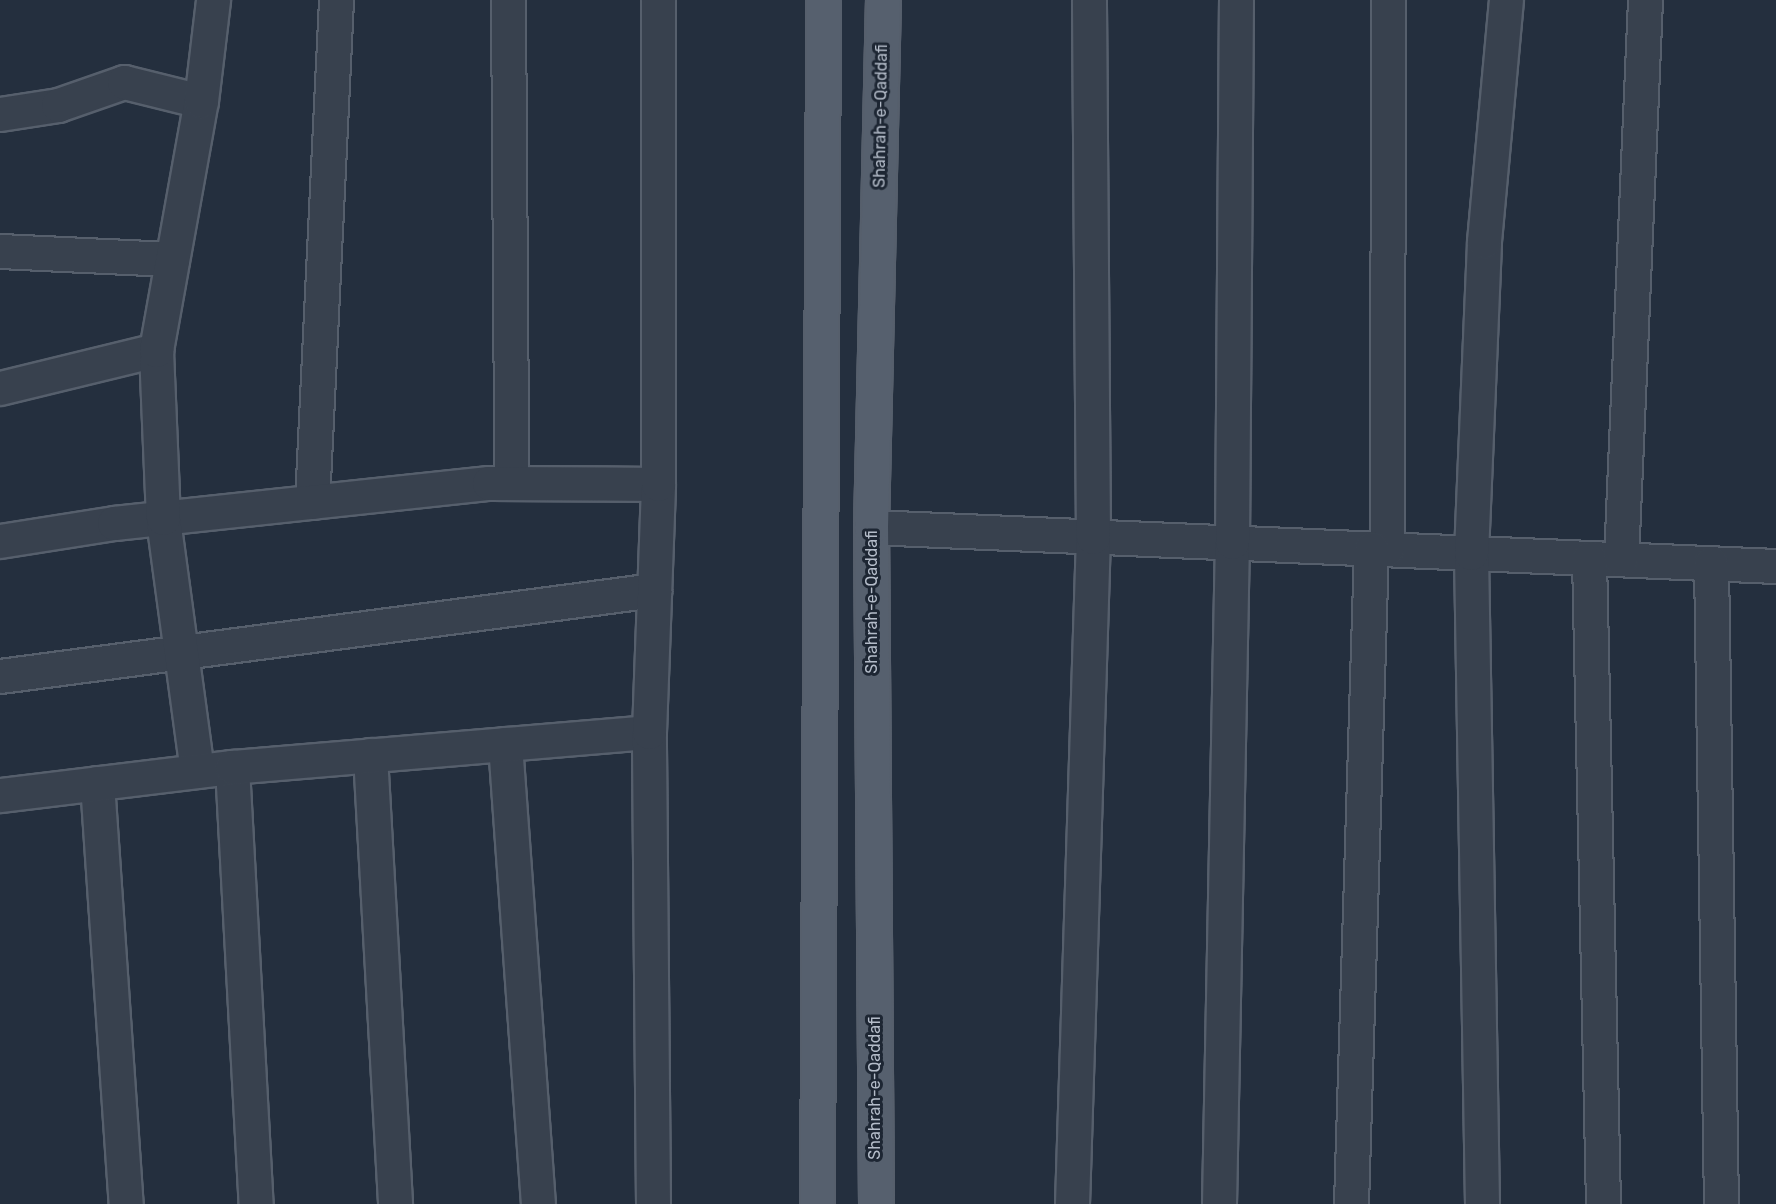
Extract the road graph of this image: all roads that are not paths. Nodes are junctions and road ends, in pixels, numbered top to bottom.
1 (213, 0) edge
2 (336, 0) edge
3 (508, 0) edge
4 (658, 0) edge
5 (823, 0) edge
6 (883, 0) edge
7 (1089, 0) edge
8 (1236, 0) edge
9 (1388, 0) edge
10 (1506, 0) edge
11 (1645, 0) edge
12 (201, 101) junction
13 (0, 114) edge
14 (0, 251) edge
15 (172, 259) junction
16 (156, 350) junction
17 (0, 388) edge
18 (512, 483) junction
19 (658, 484) junction
20 (312, 502) junction
21 (163, 518) junction
22 (871, 527) junction
23 (1093, 537) junction
24 (0, 541) edge
25 (1232, 542) junction
26 (1379, 549) junction
27 (1471, 553) junction
28 (1589, 558) junction
29 (1621, 559) junction
30 (1710, 563) junction
31 (1776, 566) edge
32 (654, 590) junction
33 (181, 652) junction
34 (0, 676) edge
35 (649, 732) junction
36 (506, 744) junction
37 (370, 755) junction
38 (232, 767) junction
39 (197, 771) junction
40 (97, 783) junction
41 (0, 795) edge
42 (126, 1204) edge
43 (255, 1204) edge
44 (395, 1204) edge
45 (538, 1204) edge
46 (652, 1204) edge
47 (817, 1204) edge
48 (876, 1204) edge
49 (1072, 1204) edge
50 (1219, 1204) edge
51 (1351, 1204) edge
52 (1482, 1204) edge
53 (1603, 1204) edge
54 (1720, 1204) edge

1 - 12 street
2 - 20 street
3 - 18 street
4 - 19 street
5 - 47 main road
6 - 22 main road, Shahrah-e-Qaddafi
7 - 23 street
8 - 25 street
9 - 26 street
10 - 27 street
11 - 29 street
12 - 13 street
12 - 15 street
14 - 15 street
15 - 16 street
16 - 17 street
16 - 21 street
18 - 19 street
18 - 20 street
19 - 32 street
20 - 21 street
21 - 24 street
21 - 33 street
22 - 23 street
22 - 48 main road, Shahrah-e-Qaddafi
23 - 25 street
23 - 49 street
25 - 26 street
25 - 50 street
26 - 27 street
26 - 51 street
27 - 28 street
27 - 52 street
28 - 29 street
28 - 53 street
29 - 30 street
30 - 31 street
30 - 54 street
32 - 33 street
32 - 35 street
33 - 34 street
33 - 39 street
35 - 36 street
35 - 46 street
36 - 37 street
36 - 45 street
37 - 38 street
37 - 44 street
38 - 39 street
38 - 43 street
39 - 40 street
40 - 41 street
40 - 42 street

